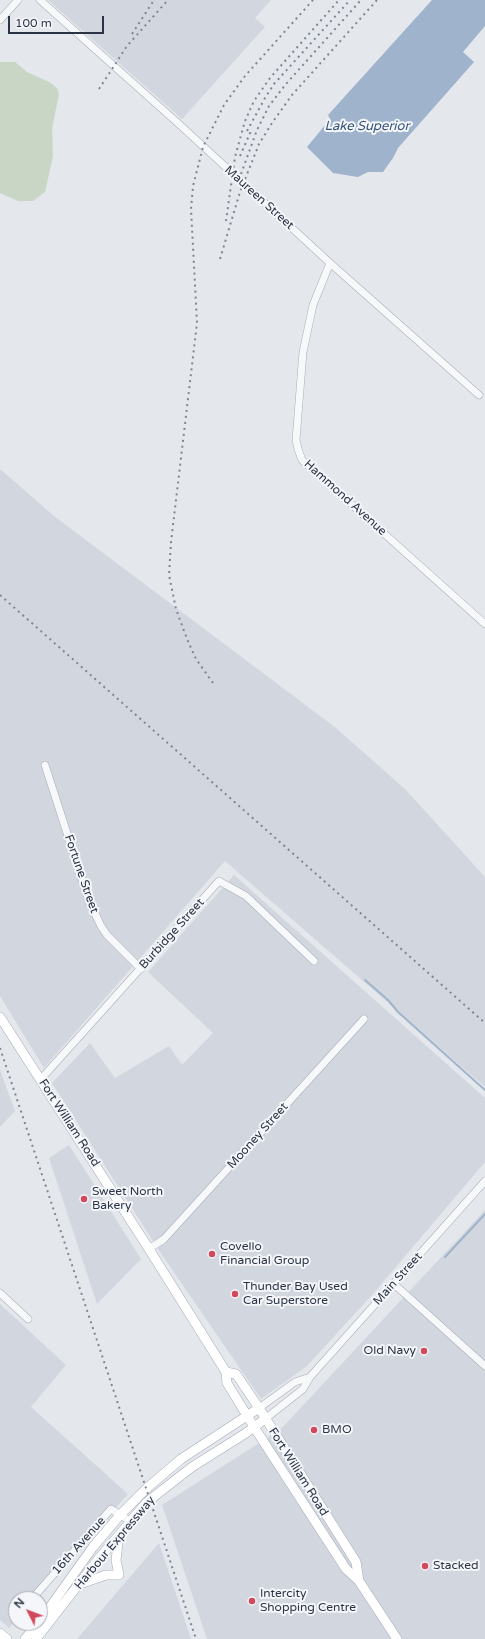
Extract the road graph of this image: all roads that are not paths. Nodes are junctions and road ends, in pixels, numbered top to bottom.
1 (18, 0) edge
2 (40, 0) edge
3 (0, 20) edge
4 (330, 263) junction
5 (479, 395) dead end
6 (485, 624) edge
7 (45, 765) dead end
8 (314, 961) dead end
9 (141, 969) junction
10 (0, 1017) edge
11 (364, 1019) dead end
12 (41, 1079) junction
13 (485, 1181) edge
14 (149, 1249) junction
15 (394, 1284) junction
16 (0, 1293) edge
17 (28, 1319) dead end
18 (485, 1366) edge
19 (226, 1372) junction
20 (310, 1377) junction
21 (259, 1408) junction
22 (247, 1416) junction
23 (265, 1419) junction
24 (254, 1427) junction
25 (120, 1515) junction
26 (130, 1521) junction
27 (119, 1535) junction
28 (359, 1581) junction
29 (80, 1584) junction
30 (39, 1591) edge
31 (48, 1610) edge
32 (32, 1631) edge
33 (0, 1633) edge
34 (7, 1639) edge
35 (25, 1639) edge
36 (36, 1639) edge
37 (397, 1639) edge

1 - 3 street
2 - 4 street, Maureen Street
4 - 5 street, Maureen Street
4 - 6 street, Hammond Avenue
7 - 9 street, Fortune Street
8 - 9 street, Burbidge Street
9 - 12 street, Burbidge Street
10 - 12 main road, Fort William Road
11 - 14 street, Mooney Street
12 - 14 main road, Fort William Road
13 - 15 street, Main Street
14 - 19 main road, Fort William Road
15 - 18 street
15 - 20 street, Main Street
16 - 17 street
19 - 21 main road, Fort William Road
19 - 22 main road, Fort William Road
20 - 21 street, Main Street
20 - 23 street, Main Street
21 - 22 main road, Harbour Expressway
21 - 23 main road, Fort William Road
22 - 24 main road, Fort William Road
22 - 25 main road, Harbour Expressway
23 - 24 main road, Harbour Expressway
23 - 28 main road, Fort William Road
24 - 26 main road, Harbour Expressway
24 - 28 main road, Fort William Road
25 - 26 street, 16th Avenue
25 - 30 street, 16th Avenue
25 - 31 main road, Harbour Expressway
26 - 27 main road, Harbour Expressway
27 - 29 main road, Harbour Expressway
27 - 29 main road
28 - 37 main road, Fort William Road
29 - 36 main road, Harbour Expressway
32 - 35 main road, Harbour Expressway
33 - 34 main road

